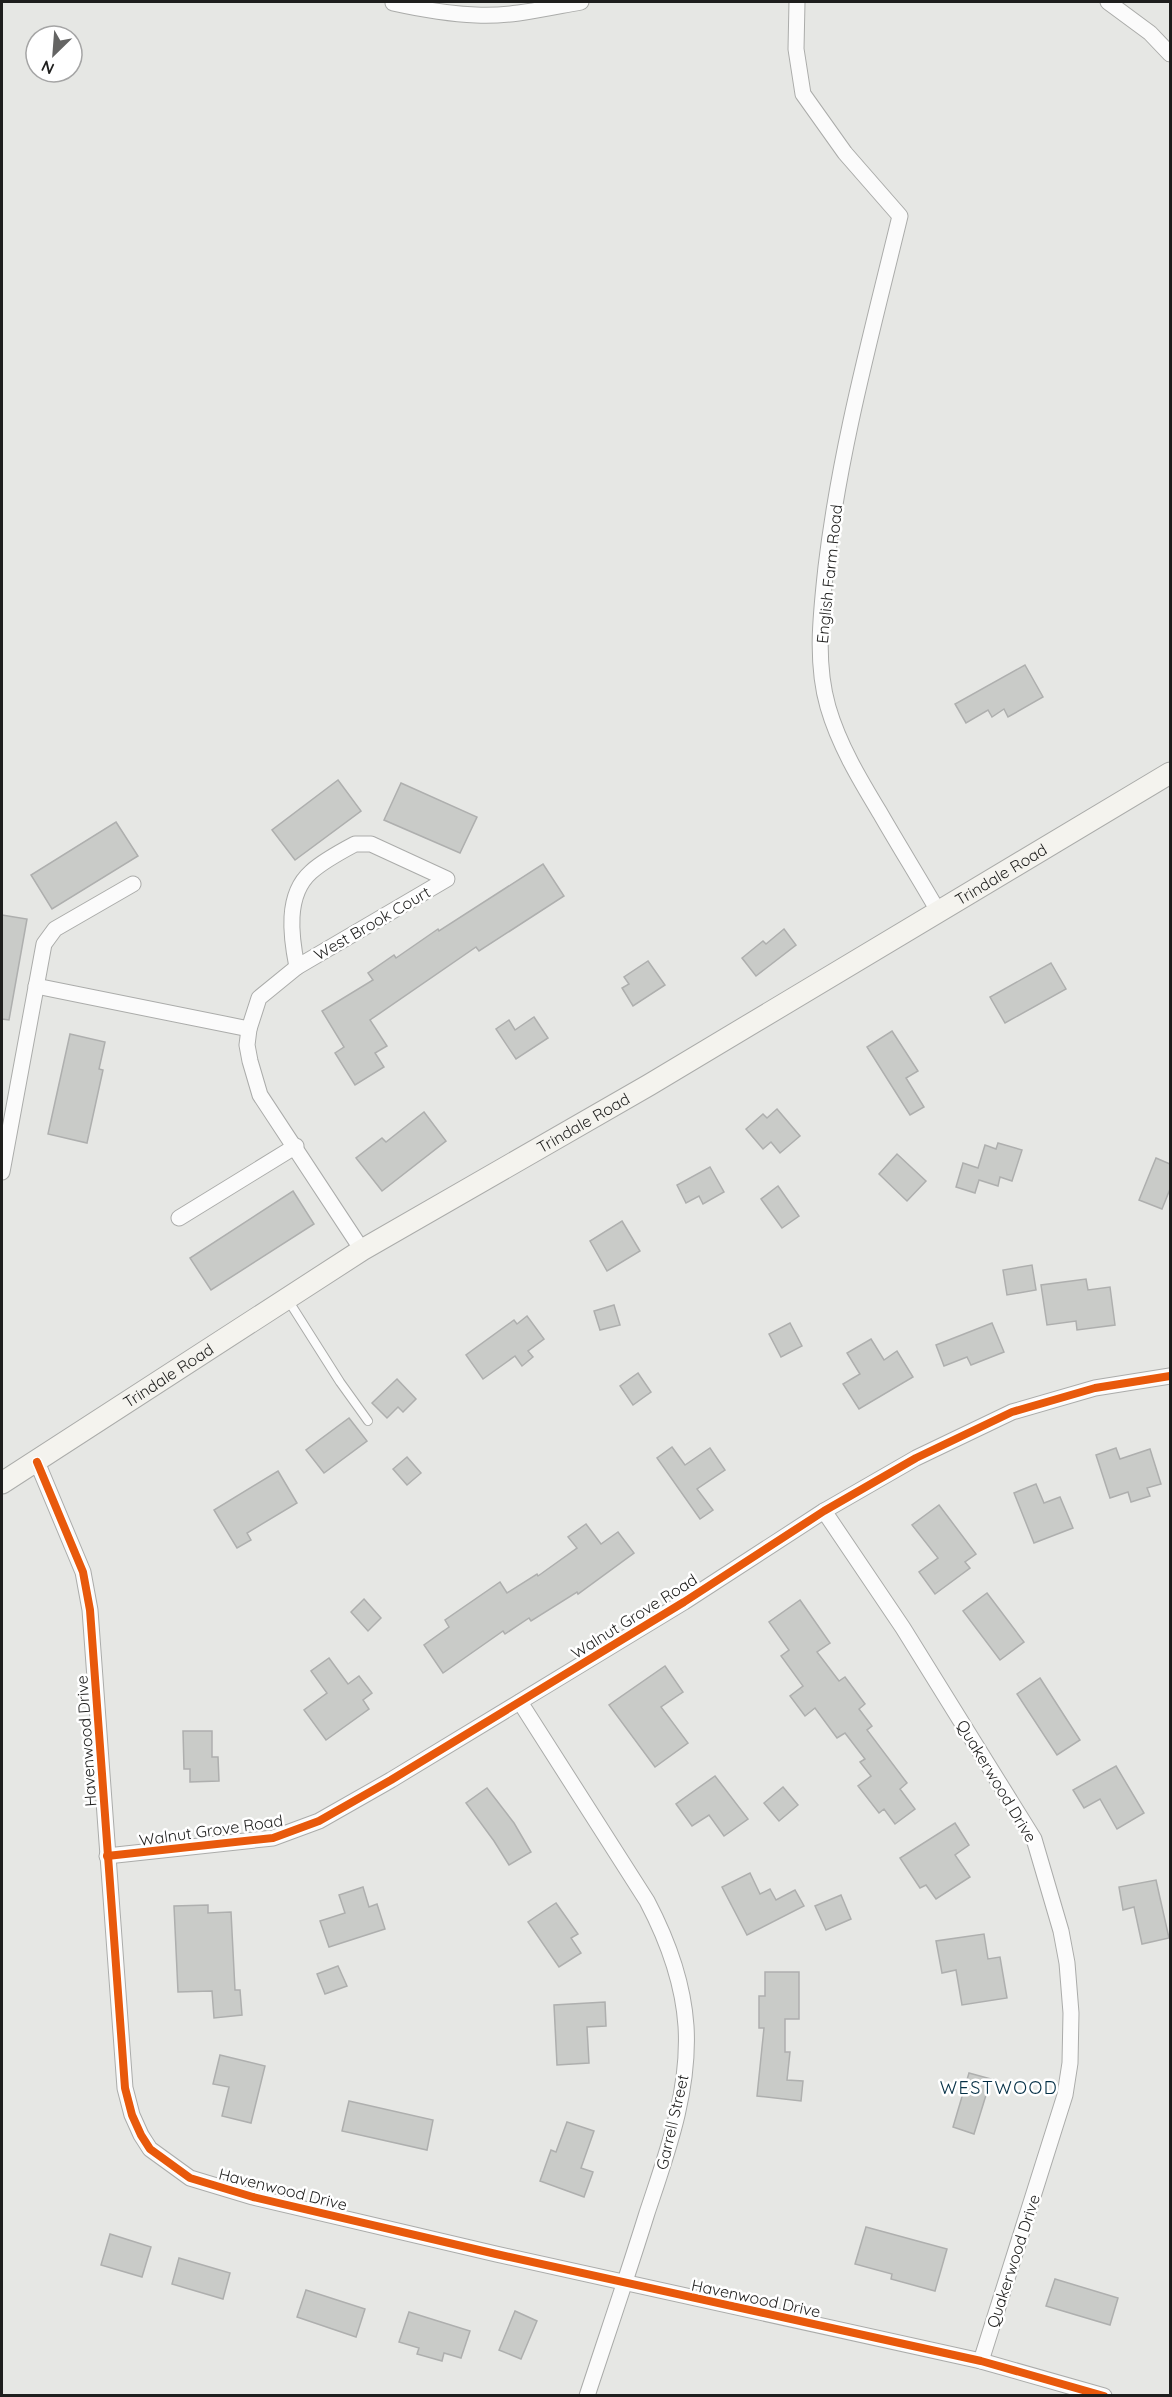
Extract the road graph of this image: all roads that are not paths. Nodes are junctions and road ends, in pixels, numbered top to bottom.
1 (581, 2) edge
2 (798, 2) edge
3 (1108, 2) edge
4 (393, 3) dead end
5 (1170, 54) edge
6 (1170, 773) edge
7 (133, 884) dead end
8 (938, 911) junction
9 (297, 967) junction
10 (36, 987) junction
11 (249, 1029) junction
12 (296, 1146) junction
13 (2, 1172) edge
14 (179, 1218) dead end
15 (362, 1250) junction
16 (288, 1299) junction
17 (1170, 1376) edge
18 (368, 1421) dead end
19 (37, 1462) junction
20 (2, 1483) edge
21 (824, 1511) junction
22 (520, 1702) junction
23 (107, 1856) junction
24 (625, 2284) junction
25 (981, 2361) junction
26 (587, 2396) edge
27 (1104, 2396) edge

1 - 4 street
2 - 8 street, English Farm Road
3 - 5 street
6 - 8 main road, Trindale Road
7 - 10 street
8 - 15 main road, Trindale Road
9 - 9 street, West Brook Court
9 - 11 street, West Brook Court
10 - 11 street
10 - 13 street
11 - 12 street, West Brook Court
12 - 14 street
12 - 15 street, West Brook Court
15 - 16 main road, Trindale Road
16 - 18 lane
16 - 19 main road, Trindale Road
17 - 21 street, Walnut Grove Road
19 - 20 main road, Trindale Road
19 - 23 street, Havenwood Drive
21 - 22 street, Walnut Grove Road
21 - 25 street, Quakerwood Drive
22 - 23 street, Walnut Grove Road
22 - 24 street, Garrell Street
23 - 24 street, Havenwood Drive
24 - 25 street, Havenwood Drive
24 - 26 street, Garrell Street
25 - 27 street, Havenwood Drive

